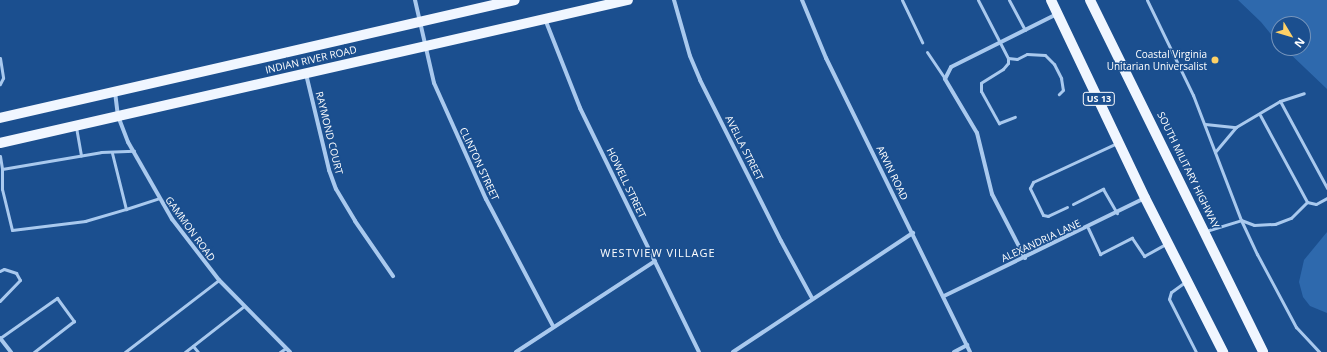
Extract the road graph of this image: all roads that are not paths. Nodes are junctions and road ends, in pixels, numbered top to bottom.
1 (415, 0) edge
2 (515, 0) edge
3 (628, 0) edge
4 (674, 0) edge
5 (802, 0) edge
6 (902, 0) edge
7 (978, 0) edge
8 (1009, 0) edge
9 (1051, 0) edge
10 (1090, 0) edge
11 (1147, 0) edge
12 (1057, 14) junction
13 (545, 19) junction
14 (420, 21) junction
15 (1025, 30) junction
16 (922, 42) dead end
17 (1000, 43) junction
18 (424, 46) junction
19 (927, 52) dead end
20 (0, 58) edge
21 (1008, 58) junction
22 (306, 73) junction
23 (945, 78) junction
24 (0, 84) edge
25 (115, 92) junction
26 (1304, 93) dead end
27 (1059, 94) dead end
28 (1280, 101) junction
29 (1260, 115) junction
30 (118, 116) junction
31 (1015, 117) dead end
32 (0, 118) edge
33 (1205, 124) junction
34 (76, 125) junction
35 (1236, 127) junction
36 (0, 142) edge
37 (1119, 142) junction
38 (134, 152) junction
39 (1215, 152) junction
40 (112, 153) junction
41 (0, 156) edge
42 (81, 156) junction
43 (2, 169) junction
44 (1327, 188) edge
45 (159, 198) junction
46 (1145, 198) junction
47 (1327, 198) edge
48 (1307, 202) junction
49 (1073, 204) dead end
50 (1067, 207) dead end
51 (126, 209) junction
52 (1117, 213) junction
53 (1241, 220) junction
54 (1088, 228) junction
55 (1204, 231) junction
56 (913, 233) junction
57 (1167, 243) junction
58 (1025, 258) junction
59 (655, 261) junction
60 (0, 271) edge
61 (393, 276) dead end
62 (219, 280) junction
63 (1186, 281) junction
64 (944, 296) junction
65 (812, 298) junction
66 (0, 301) edge
67 (244, 306) junction
68 (553, 326) junction
69 (0, 338) edge
70 (967, 345) junction
71 (193, 346) junction
72 (286, 348) junction
73 (11, 352) edge
74 (34, 352) edge
75 (125, 352) edge
76 (185, 352) edge
77 (198, 352) edge
78 (280, 352) edge
79 (290, 352) edge
80 (516, 352) edge
81 (699, 352) edge
82 (733, 352) edge
83 (954, 352) edge
84 (970, 352) edge
85 (1196, 352) edge
86 (1223, 352) edge
87 (1263, 352) edge
88 (1319, 352) edge

1 - 14 street, CLINTON STREET
2 - 14 main road, INDIAN RIVER ROAD
3 - 13 main road, INDIAN RIVER ROAD
4 - 65 street, AVELLA STREET
5 - 56 street, ARVIN ROAD
6 - 16 lane
7 - 17 lane
8 - 15 lane
9 - 12 main road, US 13
10 - 55 main road, SOUTH MILITARY HIGHWAY
11 - 33 lane
12 - 15 street
12 - 37 main road, US 13
13 - 18 main road, INDIAN RIVER ROAD
13 - 59 street, HOWELL STREET
14 - 18 street, CLINTON STREET
14 - 25 main road, INDIAN RIVER ROAD
15 - 17 street
17 - 21 lane
17 - 23 street
18 - 22 main road, INDIAN RIVER ROAD
18 - 68 street, CLINTON STREET
19 - 23 lane
20 - 24 lane
21 - 27 lane
21 - 31 lane
22 - 30 main road, INDIAN RIVER ROAD
22 - 61 street, RAYMOND COURT
23 - 58 street
25 - 30 street, GAMMON ROAD
25 - 32 main road, INDIAN RIVER ROAD
26 - 28 lane
28 - 29 lane
28 - 44 lane
29 - 35 lane
29 - 48 lane
30 - 34 main road, INDIAN RIVER ROAD
30 - 38 street, GAMMON ROAD
33 - 35 lane
33 - 39 lane
34 - 36 main road, INDIAN RIVER ROAD
34 - 42 lane
35 - 39 lane
37 - 46 main road, US 13
37 - 50 lane
38 - 40 lane
38 - 45 street, GAMMON ROAD
39 - 53 lane
40 - 42 lane
40 - 51 lane
41 - 43 lane
42 - 43 lane
43 - 51 lane
45 - 51 lane
45 - 62 street, GAMMON ROAD
46 - 52 street, ALEXANDRIA LANE
46 - 57 main road, US 13
47 - 48 lane
48 - 53 lane
49 - 52 lane
52 - 54 street, ALEXANDRIA LANE
53 - 55 lane
53 - 88 lane
54 - 57 lane
54 - 58 street, ALEXANDRIA LANE
55 - 87 main road, SOUTH MILITARY HIGHWAY
56 - 64 street, ARVIN ROAD
56 - 65 street
57 - 63 main road, US 13
58 - 64 street, ALEXANDRIA LANE
59 - 68 street
59 - 81 street, HOWELL STREET
60 - 66 lane
62 - 67 street, GAMMON ROAD
62 - 75 lane
63 - 85 lane
63 - 86 main road, US 13
64 - 70 street, ARVIN ROAD
65 - 82 street
67 - 71 lane
67 - 72 street, GAMMON ROAD
68 - 80 street
69 - 73 street
69 - 74 lane
70 - 83 street
70 - 84 street, ARVIN ROAD
71 - 76 lane
71 - 77 lane
72 - 78 lane
72 - 79 street, GAMMON ROAD

